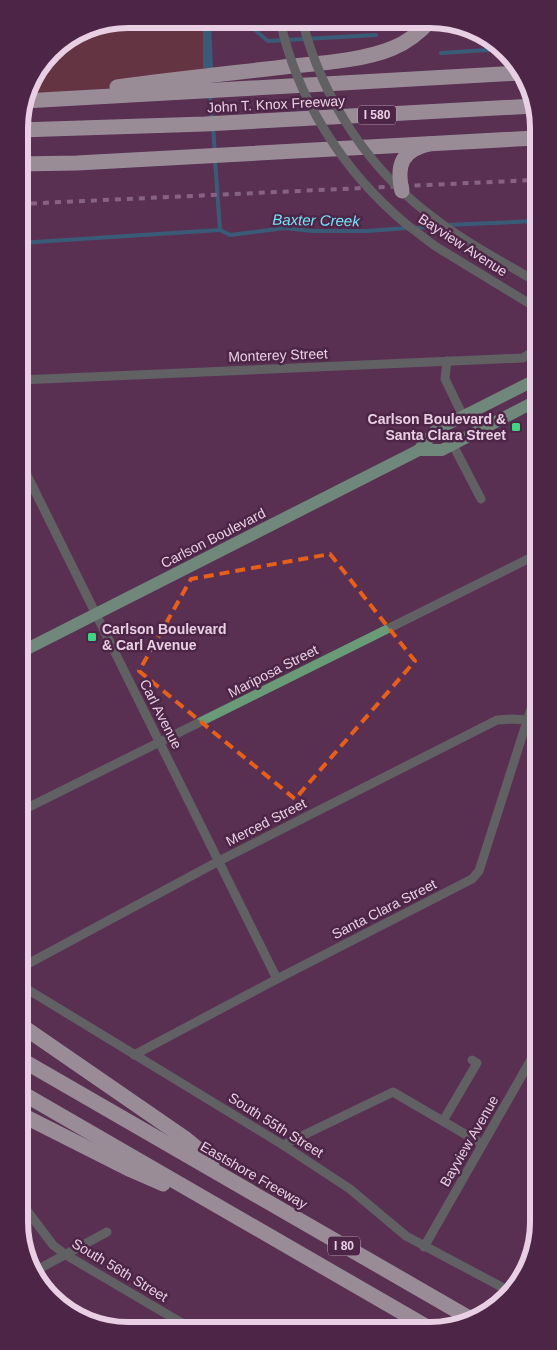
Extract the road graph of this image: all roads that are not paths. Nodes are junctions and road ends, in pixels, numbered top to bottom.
1 (282, 28) edge
2 (304, 28) edge
3 (423, 28) edge
4 (513, 73) edge
5 (207, 80) junction
6 (32, 98) edge
7 (527, 106) edge
8 (28, 130) edge
9 (530, 138) edge
10 (429, 144) junction
11 (363, 148) junction
12 (337, 150) junction
13 (28, 164) edge
14 (402, 191) junction
15 (530, 278) edge
16 (530, 304) edge
17 (530, 353) edge
18 (446, 361) junction
19 (28, 380) edge
20 (530, 383) edge
21 (530, 408) edge
22 (463, 416) junction
23 (453, 445) junction
24 (419, 450) junction
25 (28, 478) edge
26 (32, 487) junction
27 (28, 489) edge
28 (481, 499) dead end
29 (530, 558) edge
30 (96, 614) junction
31 (28, 648) edge
32 (529, 715) edge
33 (528, 720) junction
34 (160, 743) junction
35 (28, 808) edge
36 (219, 861) junction
37 (28, 964) edge
38 (277, 979) junction
39 (28, 990) edge
40 (28, 1030) edge
41 (134, 1055) junction
42 (472, 1060) dead end
43 (28, 1063) edge
44 (529, 1063) edge
45 (28, 1096) edge
46 (28, 1118) edge
47 (443, 1121) junction
48 (482, 1144) junction
49 (283, 1145) junction
50 (218, 1173) junction
51 (28, 1212) edge
52 (240, 1218) junction
53 (107, 1232) dead end
54 (424, 1247) junction
55 (66, 1255) junction
56 (39, 1268) edge
57 (504, 1288) edge
58 (465, 1316) edge
59 (180, 1322) edge
60 (419, 1322) edge

1 - 12 street, Bayview Avenue, bridge
2 - 11 street, Bayview Avenue, bridge
3 - 5 highway
4 - 5 highway, John T. Knox Freeway
5 - 6 highway, John T. Knox Freeway
7 - 8 highway, John T. Knox Freeway / I 580
9 - 10 highway
10 - 11 highway, bridge
10 - 14 highway, bridge
11 - 12 highway
11 - 14 street, Bayview Avenue, bridge
12 - 13 highway
12 - 16 street, Bayview Avenue, bridge
14 - 15 street, Bayview Avenue, bridge
17 - 18 street, Monterey Street
18 - 19 street, Monterey Street
18 - 22 street
20 - 22 main road, Carlson Boulevard
21 - 23 main road, Carlson Boulevard
22 - 24 main road, Carlson Boulevard
23 - 24 main road, Carlson Boulevard
23 - 28 street
24 - 30 main road, Carlson Boulevard
25 - 26 street, Carl Avenue
26 - 27 street
26 - 30 street, Carl Avenue
29 - 34 street, Mariposa Street
30 - 31 main road, Carlson Boulevard
30 - 34 street, Carl Avenue
32 - 33 street, Santa Clara Street
33 - 36 street, Merced Street
33 - 38 street, Santa Clara Street
34 - 35 street, Mariposa Street
34 - 36 street, Carl Avenue
36 - 37 street, Merced Street
36 - 38 street, Carl Avenue
38 - 41 street, Santa Clara Street
39 - 41 street, South 55th Street
40 - 50 highway
41 - 49 street, South 55th Street
42 - 47 street
43 - 50 highway, Eastshore Freeway / I 80
44 - 48 street, Bayview Avenue
45 - 52 highway, I 80
46 - 52 highway
47 - 48 street
47 - 49 street
48 - 54 street, Bayview Avenue
49 - 54 street, South 55th Street
50 - 58 highway, Eastshore Freeway / I 80
51 - 55 street, South 56th Street
52 - 60 highway, I 80
53 - 55 street
54 - 57 street, South 55th Street
55 - 56 street
55 - 59 street, South 56th Street

